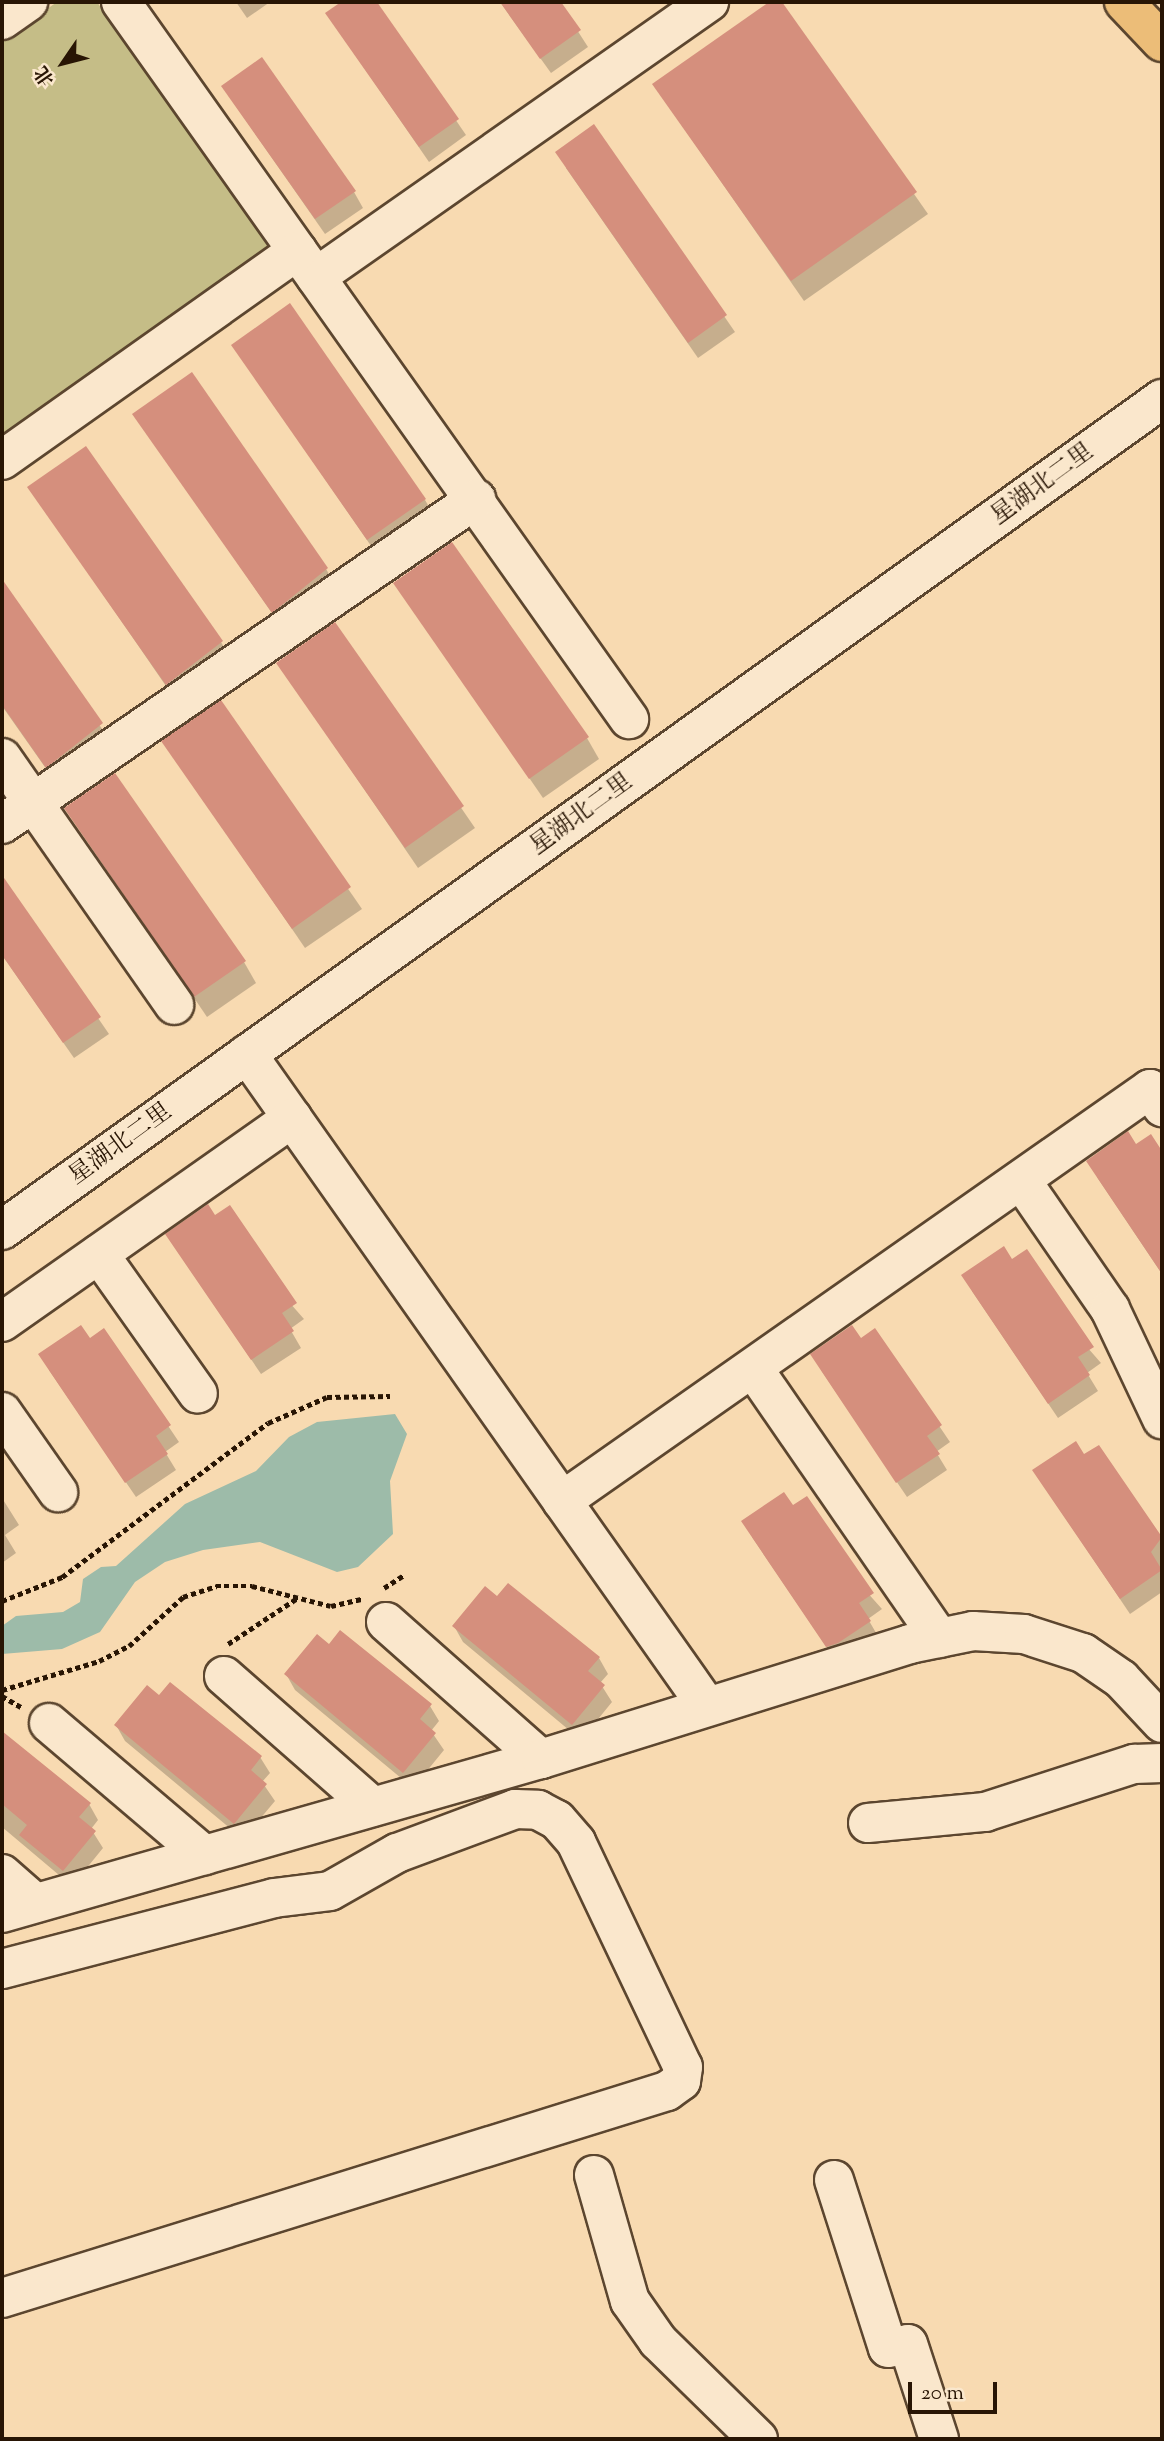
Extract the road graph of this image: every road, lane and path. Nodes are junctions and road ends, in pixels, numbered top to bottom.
1 (28, 2) edge
2 (121, 2) edge
3 (709, 2) edge
4 (1124, 2) edge
5 (2, 20) edge
6 (1162, 42) edge
7 (307, 264) junction
8 (1162, 399) edge
9 (2, 460) edge
10 (476, 499) junction
11 (629, 719) dead end
12 (2, 758) edge
13 (33, 802) junction
14 (2, 824) edge
15 (174, 1005) dead end
16 (247, 1054) junction
17 (1162, 1107) edge
18 (292, 1118) junction
19 (1021, 1180) junction
20 (2, 1230) edge
21 (99, 1254) junction
22 (2, 1322) edge
23 (753, 1368) junction
24 (198, 1394) dead end
25 (390, 1396) dead end
26 (2, 1412) edge
27 (1162, 1419) edge
28 (58, 1492) dead end
29 (562, 1501) junction
30 (404, 1575) dead end
31 (296, 1599) junction
32 (2, 1601) edge
33 (386, 1622) dead end
34 (939, 1638) junction
35 (224, 1676) joint
36 (2, 1690) edge
37 (706, 1705) junction
38 (49, 1723) dead end
39 (1162, 1723) edge
40 (541, 1759) junction
41 (1162, 1763) edge
42 (373, 1807) junction
43 (868, 1823) dead end
44 (204, 1855) junction
45 (2, 1874) edge
46 (18, 1908) edge
47 (2, 1969) edge
48 (594, 2175) dead end
49 (834, 2180) dead end
50 (2, 2298) edge
51 (758, 2439) edge
52 (939, 2439) edge

1 - 5 street
2 - 7 street
3 - 7 street
4 - 6 main road
7 - 9 street
7 - 10 street
8 - 16 street, 星湖北二里
10 - 11 street
10 - 13 street
12 - 13 street
13 - 14 street
13 - 15 street
16 - 18 street
16 - 20 street, 星湖北二里
17 - 19 street
18 - 21 street
18 - 29 street
19 - 23 street
19 - 27 street
21 - 22 street
21 - 24 street
23 - 29 street
23 - 34 street
25 - 32 path
26 - 28 street
29 - 37 street
30 - 31 path
31 - 35 path
31 - 36 path
33 - 40 street
34 - 37 street
34 - 39 street
35 - 42 street
37 - 40 street
38 - 44 street
40 - 42 street
41 - 43 street
42 - 44 street
44 - 46 street
45 - 46 street
47 - 50 street
48 - 51 street
49 - 52 street

